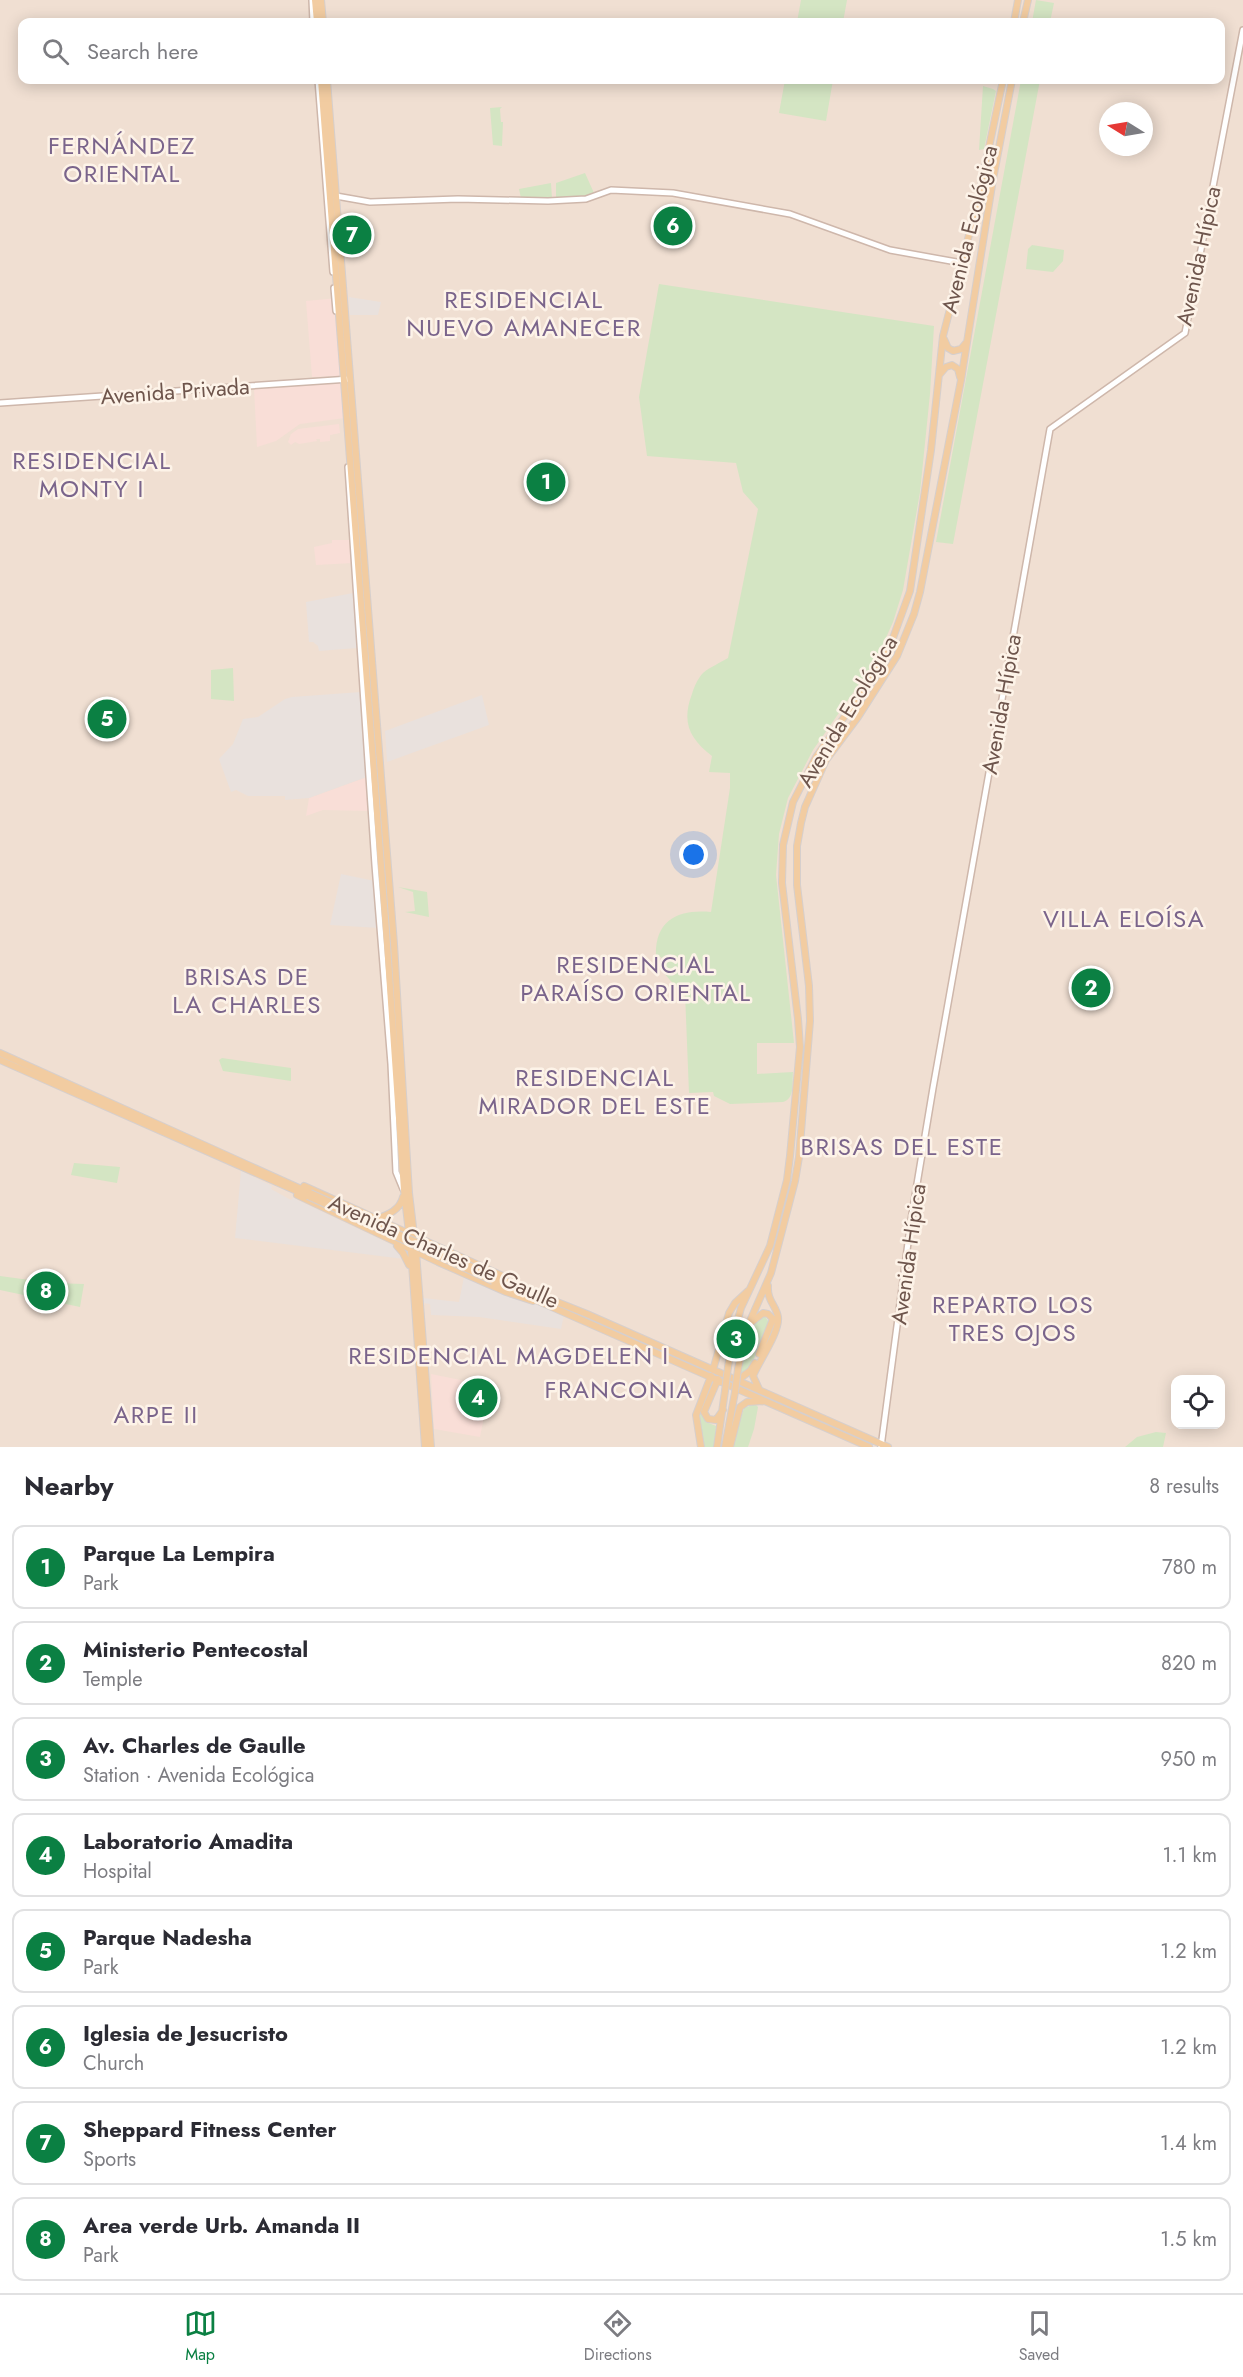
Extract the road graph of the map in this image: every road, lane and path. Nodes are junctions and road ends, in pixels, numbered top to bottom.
1 (313, 0) edge
2 (321, 0) edge
3 (1018, 0) edge
4 (1028, 0) edge
5 (315, 18) edge
6 (323, 18) edge
7 (1015, 18) edge
8 (1024, 18) edge
9 (1243, 30) edge
10 (319, 84) edge
11 (327, 84) edge
12 (1002, 84) edge
13 (1011, 84) edge
14 (336, 196) junction
15 (962, 263) junction
16 (943, 336) junction
17 (968, 339) junction
18 (938, 376) junction
19 (346, 379) junction
20 (961, 380) junction
21 (0, 403) edge
22 (0, 1053) edge
23 (0, 1060) edge
24 (16, 1063) junction
25 (276, 1179) junction
26 (404, 1191) junction
27 (411, 1211) junction
28 (376, 1219) junction
29 (379, 1236) junction
30 (412, 1236) junction
31 (441, 1249) junction
32 (414, 1251) junction
33 (438, 1262) junction
34 (415, 1277) junction
35 (494, 1279) junction
36 (769, 1280) junction
37 (750, 1289) junction
38 (538, 1293) junction
39 (543, 1302) junction
40 (746, 1330) junction
41 (712, 1373) junction
42 (718, 1379) junction
43 (738, 1380) junction
44 (759, 1389) junction
45 (766, 1401) junction
46 (723, 1410) junction
47 (884, 1446) edge
48 (425, 1447) edge
49 (431, 1447) edge
50 (701, 1447) edge
51 (717, 1447) edge
52 (727, 1447) edge
53 (869, 1447) edge

1 - 5 main road
2 - 6 main road
3 - 7 main road
4 - 8 main road
9 - 47 street, Avenida Hípica
10 - 19 main road
11 - 14 main road
12 - 15 main road, Avenida Ecológica
13 - 17 main road
14 - 15 street
14 - 19 main road
15 - 16 main road, Avenida Ecológica
16 - 17 main road
16 - 18 main road, Avenida Ecológica
17 - 20 main road
18 - 20 main road
18 - 37 main road, Avenida Ecológica
19 - 21 street, Avenida Privada
19 - 26 main road
19 - 27 main road
20 - 36 main road
22 - 24 main road, Avenida Charles de Gaulle
23 - 24 main road, Avenida Charles de Gaulle
24 - 25 main road, Avenida Charles de Gaulle
25 - 28 main road
25 - 29 main road
25 - 35 main road, Avenida Charles de Gaulle, bridge
26 - 28 main road
26 - 30 main road
27 - 30 main road
27 - 31 main road
28 - 30 main road
29 - 32 main road
29 - 34 main road
30 - 31 main road
30 - 32 main road
31 - 38 main road
32 - 33 main road
32 - 34 main road
33 - 34 main road
33 - 39 main road
34 - 48 main road
34 - 49 main road
35 - 38 main road, Avenida Charles de Gaulle
35 - 39 main road, Avenida Charles de Gaulle
36 - 40 main road
36 - 44 main road
37 - 41 main road
37 - 46 main road, Avenida Ecológica, bridge
38 - 41 main road, Avenida Charles de Gaulle
39 - 41 main road, Avenida Charles de Gaulle
40 - 43 main road
40 - 52 main road, bridge
41 - 42 main road, Avenida Charles de Gaulle
41 - 43 main road, Avenida Charles de Gaulle
41 - 50 main road
42 - 45 main road, Avenida Charles de Gaulle
42 - 46 main road
43 - 44 main road, Avenida Charles de Gaulle
44 - 47 main road, Avenida Charles de Gaulle
45 - 52 main road
45 - 53 main road, Avenida Charles de Gaulle
46 - 51 main road, Avenida Ecológica

